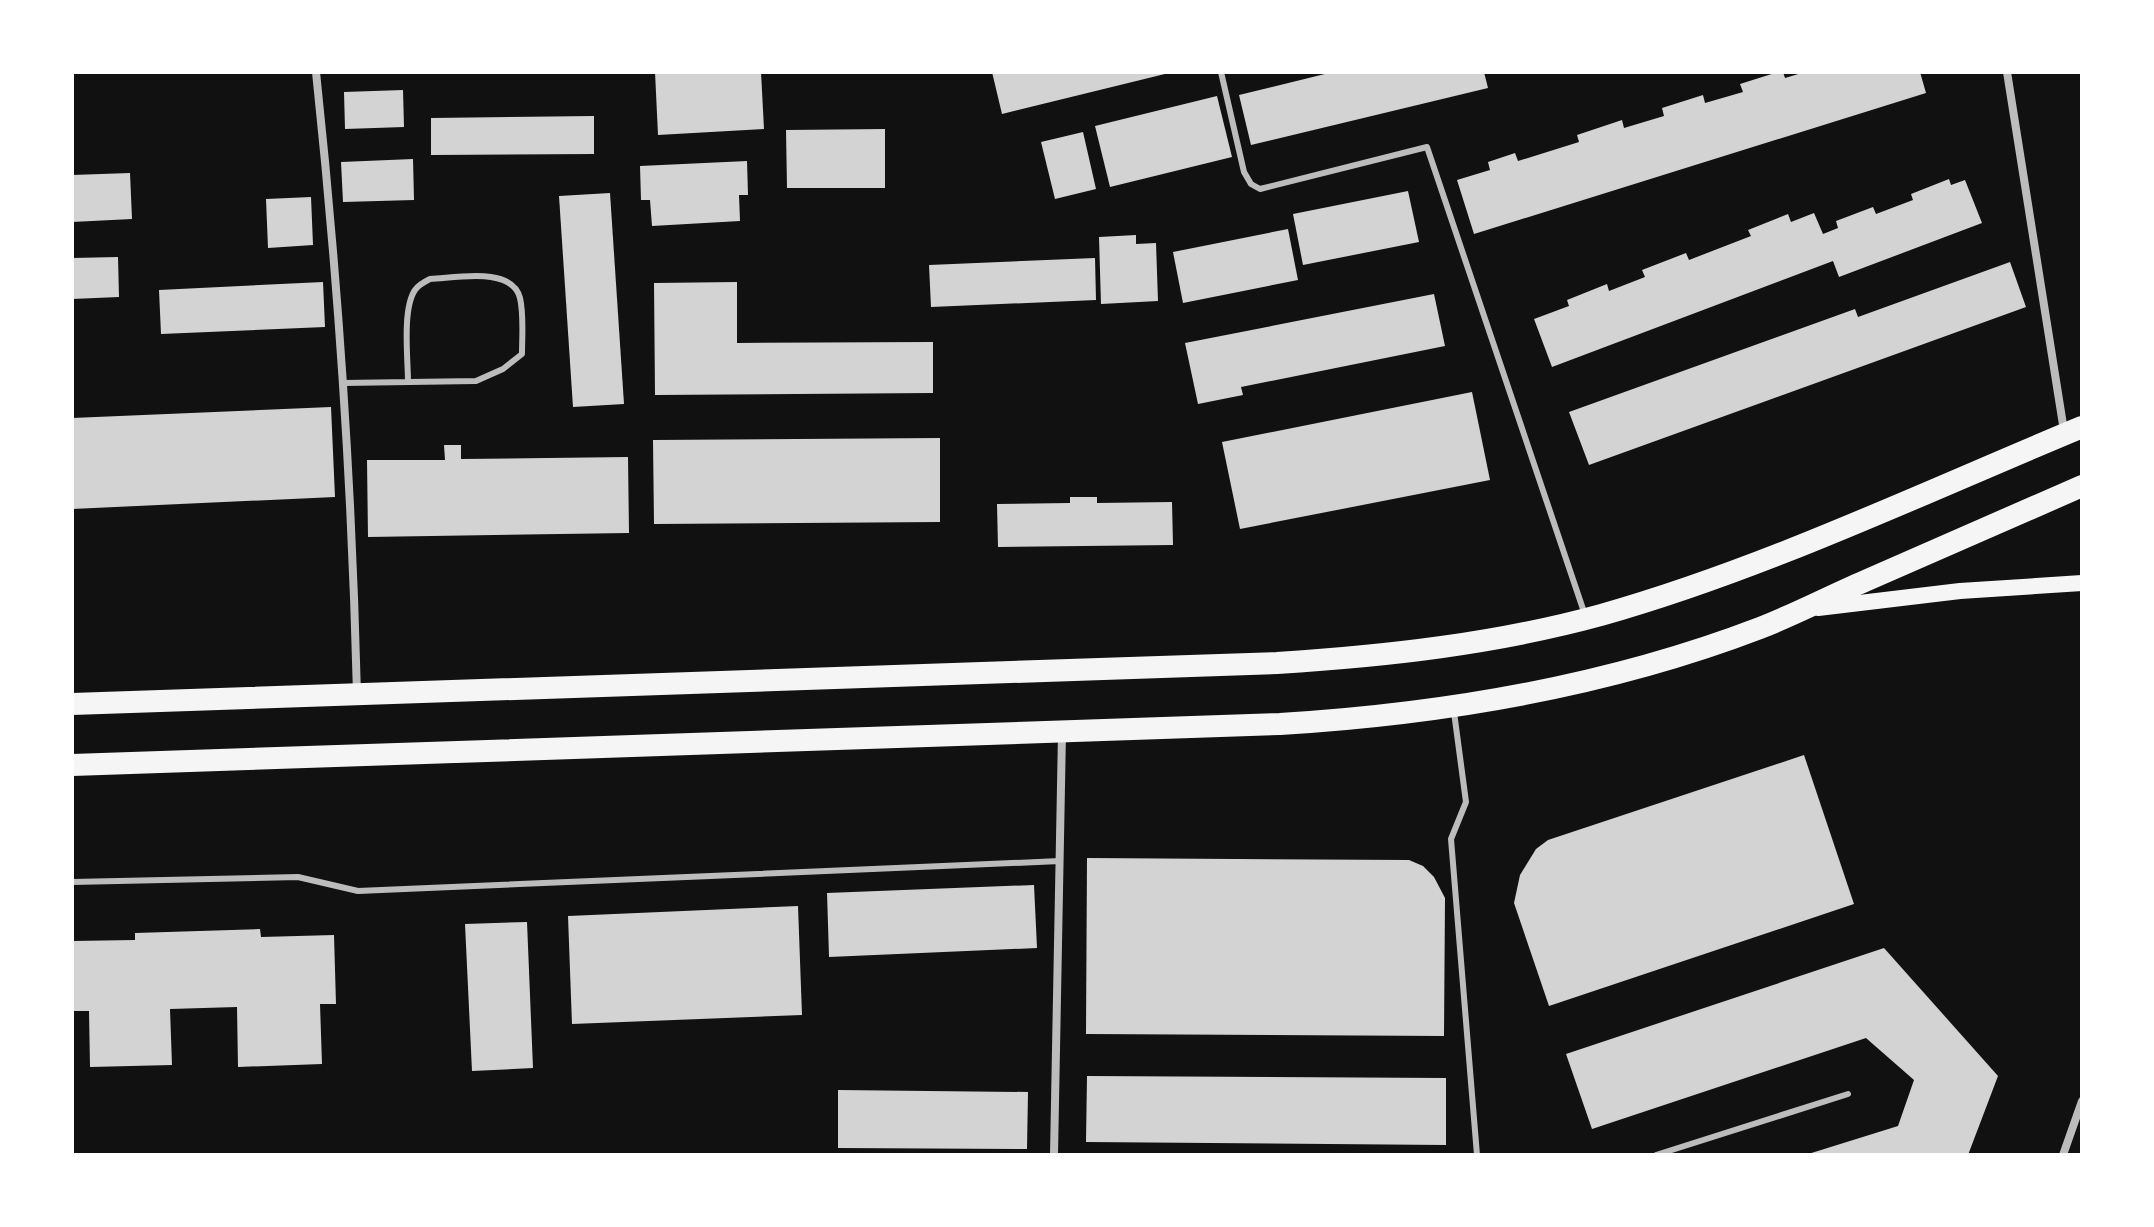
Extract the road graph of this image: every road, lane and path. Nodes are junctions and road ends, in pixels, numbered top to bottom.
1 (316, 72) edge
2 (1221, 72) edge
3 (2007, 72) edge
4 (408, 382) junction
5 (343, 383) junction
6 (2073, 431) edge
7 (2082, 486) edge
8 (2082, 583) edge
9 (1800, 610) junction
10 (1586, 618) junction
11 (357, 694) junction
12 (72, 704) edge
13 (1454, 708) junction
14 (1062, 732) junction
15 (72, 765) edge
16 (1060, 861) junction
17 (72, 882) edge
18 (1848, 1094) dead end
19 (2082, 1101) edge
20 (1054, 1155) edge
21 (1477, 1155) edge
22 (1656, 1155) edge
23 (2063, 1155) edge

1 - 5 street
2 - 10 lane
3 - 6 street
4 - 4 lane
4 - 5 lane
5 - 11 street
6 - 10 highway
7 - 9 highway
8 - 9 main road
9 - 13 highway
10 - 11 highway
11 - 12 highway
13 - 14 highway
13 - 21 lane
14 - 15 highway
14 - 16 street
16 - 17 lane
16 - 20 street
18 - 22 lane
19 - 23 street

